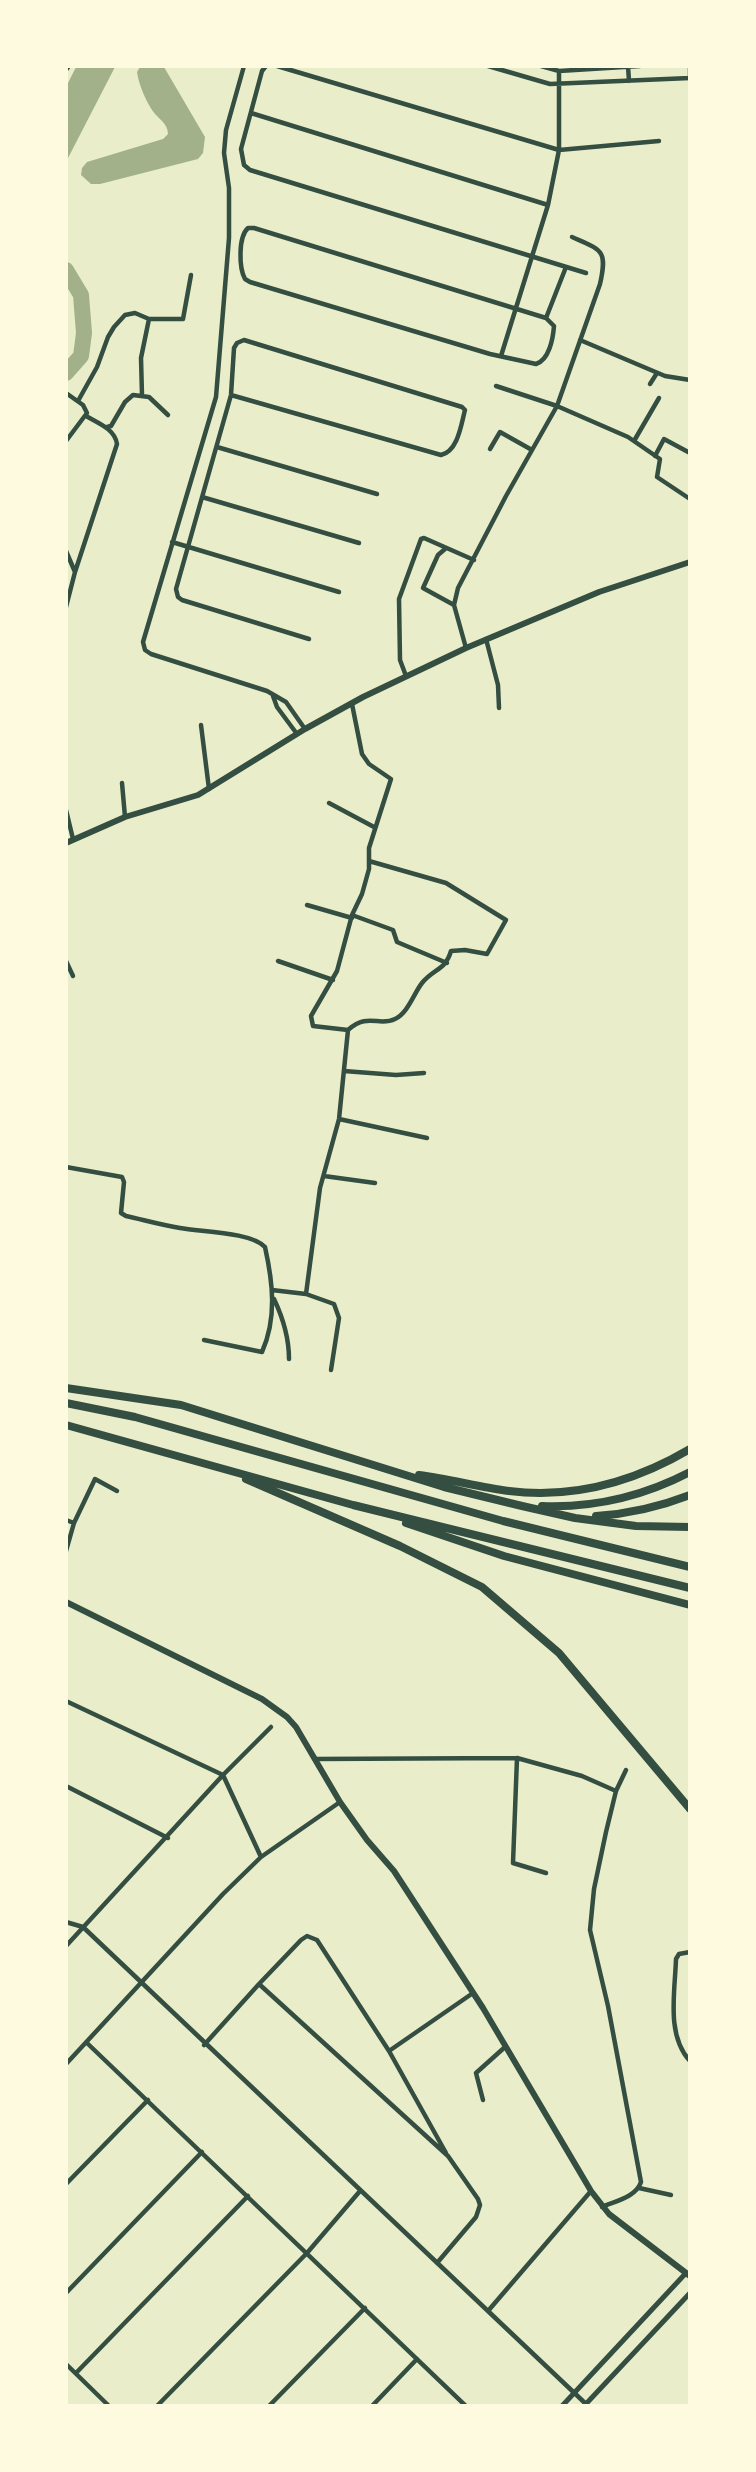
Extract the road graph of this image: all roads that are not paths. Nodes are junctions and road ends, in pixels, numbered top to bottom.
1 (244, 66) edge
2 (266, 66) edge
3 (277, 66) edge
4 (488, 66) edge
5 (541, 66) edge
6 (640, 66) edge
7 (628, 67) edge
8 (690, 67) edge
9 (559, 71) junction
10 (690, 77) edge
11 (629, 81) junction
12 (560, 85) junction
13 (251, 113) junction
14 (659, 141) dead end
15 (559, 150) junction
16 (548, 205) junction
17 (572, 237) dead end
18 (532, 256) junction
19 (566, 267) junction
20 (586, 273) dead end
21 (191, 275) dead end
22 (516, 307) junction
23 (149, 318) junction
24 (546, 318) junction
25 (580, 340) junction
26 (501, 356) junction
27 (657, 373) junction
28 (690, 380) edge
29 (650, 384) dead end
30 (496, 386) dead end
31 (66, 393) edge
32 (142, 395) junction
33 (231, 395) junction
34 (659, 398) dead end
35 (78, 401) junction
36 (557, 406) junction
37 (168, 415) dead end
38 (86, 416) junction
39 (106, 427) junction
40 (66, 441) edge
41 (634, 441) junction
42 (217, 447) junction
43 (490, 449) dead end
44 (532, 450) junction
45 (690, 453) edge
46 (655, 456) junction
47 (377, 494) dead end
48 (202, 497) junction
49 (690, 499) edge
50 (173, 542) junction
51 (359, 542) dead end
52 (187, 547) junction
53 (446, 548) junction
54 (66, 551) edge
55 (474, 560) junction
56 (690, 562) edge
57 (75, 572) junction
58 (339, 592) dead end
59 (454, 605) junction
60 (66, 607) edge
61 (309, 639) dead end
62 (486, 639) junction
63 (466, 648) junction
64 (406, 677) junction
65 (273, 695) junction
66 (352, 704) junction
67 (499, 708) dead end
68 (201, 724) dead end
69 (306, 729) junction
70 (297, 734) junction
71 (122, 783) dead end
72 (209, 789) junction
73 (329, 803) dead end
74 (66, 810) edge
75 (125, 817) junction
76 (374, 827) junction
77 (70, 841) edge
78 (369, 861) junction
79 (307, 905) dead end
80 (352, 916) junction
81 (66, 961) edge
82 (278, 961) dead end
83 (447, 964) junction
84 (73, 976) dead end
85 (333, 979) junction
86 (348, 1030) junction
87 (344, 1070) junction
88 (424, 1073) dead end
89 (339, 1119) junction
90 (427, 1138) dead end
91 (66, 1167) edge
92 (324, 1176) junction
93 (375, 1183) dead end
94 (272, 1290) junction
95 (306, 1294) junction
96 (273, 1298) junction
97 (204, 1340) dead end
98 (289, 1359) dead end
99 (331, 1370) dead end
100 (66, 1388) edge
101 (66, 1403) edge
102 (66, 1425) edge
103 (690, 1449) edge
104 (221, 1468) junction
105 (395, 1472) junction
106 (690, 1472) edge
107 (117, 1491) dead end
108 (690, 1495) edge
109 (353, 1505) junction
110 (522, 1506) junction
111 (575, 1518) junction
112 (66, 1520) edge
113 (74, 1522) junction
114 (690, 1527) edge
115 (66, 1551) edge
116 (690, 1567) edge
117 (690, 1587) edge
118 (66, 1602) edge
119 (690, 1605) edge
120 (66, 1701) edge
121 (271, 1727) dead end
122 (517, 1758) junction
123 (315, 1759) junction
124 (626, 1770) dead end
125 (223, 1775) junction
126 (66, 1786) edge
127 (616, 1791) junction
128 (340, 1802) junction
129 (690, 1809) edge
130 (168, 1838) junction
131 (261, 1857) junction
132 (547, 1873) dead end
133 (66, 1922) edge
134 (83, 1927) junction
135 (66, 1946) edge
136 (690, 1952) edge
137 (142, 1983) junction
138 (259, 1984) junction
139 (473, 1993) junction
140 (87, 2043) junction
141 (204, 2045) junction
142 (505, 2047) junction
143 (389, 2051) junction
144 (690, 2061) edge
145 (66, 2064) edge
146 (148, 2100) junction
147 (482, 2100) dead end
148 (202, 2152) junction
149 (448, 2157) junction
150 (66, 2184) edge
151 (639, 2188) junction
152 (360, 2191) junction
153 (591, 2191) junction
154 (671, 2195) dead end
155 (248, 2196) junction
156 (602, 2207) junction
157 (307, 2253) junction
158 (438, 2263) junction
159 (688, 2273) edge
160 (66, 2293) edge
161 (690, 2293) edge
162 (365, 2308) junction
163 (488, 2311) junction
164 (417, 2359) junction
165 (66, 2364) edge
166 (76, 2374) junction
167 (574, 2392) junction
168 (464, 2405) edge
169 (586, 2405) edge
170 (109, 2406) edge
171 (157, 2406) edge
172 (269, 2406) edge
173 (372, 2406) edge
174 (562, 2406) edge

1 - 50 street
2 - 13 street
3 - 15 street
4 - 12 street
5 - 9 street
6 - 7 street
7 - 9 street
7 - 11 street
8 - 10 street
9 - 12 street
10 - 11 street
11 - 12 street
12 - 15 street
13 - 16 street
13 - 18 street
14 - 15 street
15 - 16 street
16 - 18 street
17 - 25 street
18 - 19 street
18 - 22 street
19 - 20 street
19 - 24 street
21 - 23 street
22 - 24 street
22 - 26 street
22 - 26 street
23 - 32 street
23 - 35 street
24 - 26 street
25 - 27 street
25 - 36 street
27 - 28 street
27 - 29 street
30 - 36 street
31 - 35 street
32 - 37 street
32 - 39 street
33 - 33 street
33 - 42 street
34 - 41 street
35 - 38 street
36 - 41 street
36 - 44 street
38 - 39 street
38 - 40 street
39 - 57 street
41 - 46 street
42 - 47 street
42 - 48 street
43 - 44 street
44 - 55 street
45 - 46 street
46 - 49 street
48 - 51 street
48 - 52 street
50 - 52 street
50 - 65 street
52 - 58 street
52 - 61 street
53 - 55 street
53 - 59 street
53 - 64 street
54 - 57 street
55 - 59 street
56 - 62 main road
57 - 60 street
59 - 63 street
62 - 63 main road
62 - 67 street
63 - 64 main road
64 - 66 main road
65 - 69 street
65 - 70 street
66 - 69 main road
66 - 76 street
68 - 72 street
69 - 70 main road
70 - 72 main road
71 - 75 street
72 - 75 main road
73 - 76 street
74 - 77 street
75 - 77 main road
76 - 78 street
78 - 80 street
78 - 83 street
79 - 80 street
80 - 83 street
80 - 85 street
81 - 84 street
82 - 85 street
83 - 86 street
85 - 86 street
86 - 87 street
87 - 88 street
87 - 89 street
89 - 90 street
89 - 92 street
91 - 94 street
92 - 93 street
92 - 95 street
94 - 95 street
94 - 96 street
95 - 99 street
96 - 97 street
96 - 98 street
100 - 105 highway
101 - 116 highway
102 - 104 highway
103 - 105 highway
104 - 109 highway
104 - 129 highway
105 - 110 highway
106 - 110 highway
107 - 113 street
108 - 111 highway
109 - 117 highway
109 - 119 highway
110 - 111 highway
111 - 114 highway
112 - 113 street
113 - 115 street
118 - 123 main road
120 - 125 street
121 - 125 street
122 - 123 street
122 - 127 street
122 - 132 street
123 - 128 main road
124 - 127 street
125 - 130 street
125 - 131 street
126 - 130 street
127 - 151 street
128 - 131 street
128 - 139 main road
130 - 134 street
131 - 137 street
133 - 134 street
134 - 135 street
134 - 137 street
136 - 144 street
137 - 140 street
137 - 141 street
138 - 141 street
138 - 143 street
138 - 149 street
139 - 142 main road
139 - 143 street
140 - 145 street
140 - 146 street
141 - 152 street
142 - 147 street
142 - 153 main road
143 - 149 street
146 - 148 street
146 - 150 street
148 - 155 street
148 - 160 street
149 - 158 street
151 - 154 street
151 - 156 street
152 - 157 street
152 - 158 street
153 - 156 main road
153 - 163 street
155 - 157 street
155 - 166 street
156 - 159 main road
157 - 162 street
157 - 171 street
158 - 163 street
159 - 167 street
161 - 169 street
162 - 164 street
162 - 172 street
163 - 167 street
164 - 168 street
164 - 173 street
165 - 166 street
166 - 170 street
167 - 169 street
167 - 174 street

